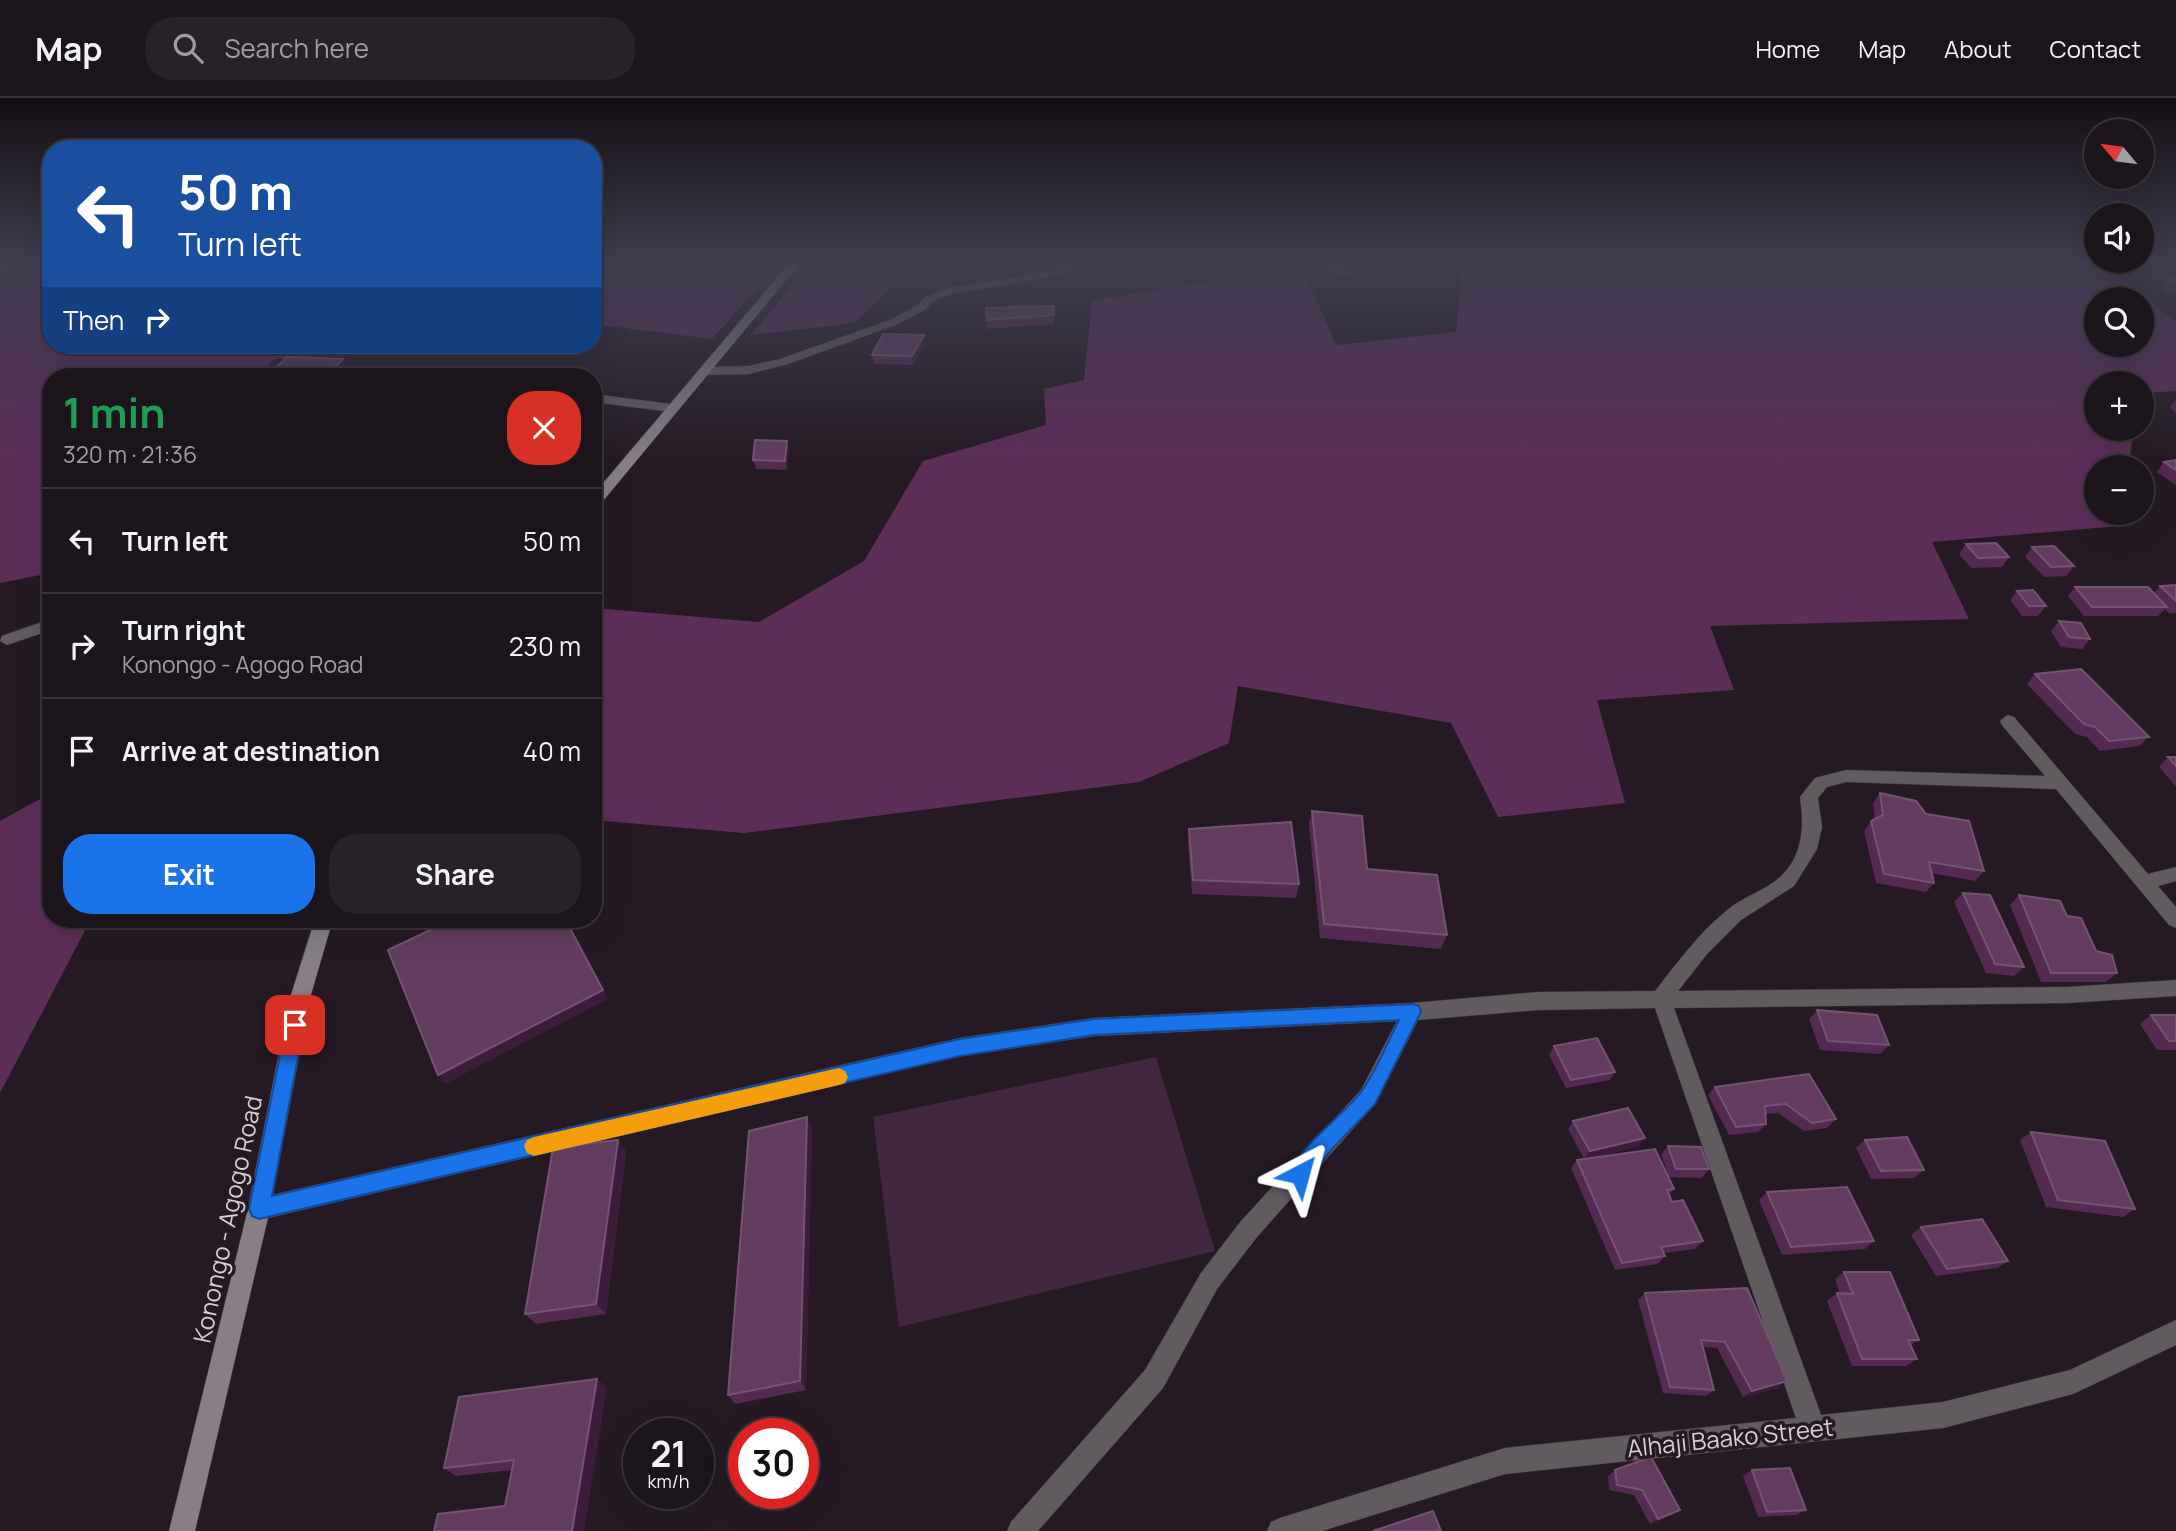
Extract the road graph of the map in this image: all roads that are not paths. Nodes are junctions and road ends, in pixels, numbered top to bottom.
1 (739, 328) edge
2 (878, 328) edge
3 (703, 370) junction
4 (602, 399) edge
5 (671, 408) junction
6 (602, 493) edge
7 (42, 627) edge
8 (7, 640) dead end
9 (2008, 721) dead end
10 (2061, 783) junction
11 (2176, 874) edge
12 (2143, 883) junction
13 (2176, 920) edge
14 (321, 928) edge
15 (2176, 988) edge
16 (1661, 998) junction
17 (1412, 1012) junction
18 (259, 1209) junction
19 (2176, 1332) edge
20 (1813, 1429) junction
21 (182, 1531) edge
22 (1020, 1531) edge
23 (1280, 1531) edge

1 - 3 main road
2 - 3 street
3 - 5 main road
4 - 5 street
5 - 6 main road
7 - 8 street
9 - 10 street
10 - 12 street
10 - 16 street
11 - 12 street
12 - 13 street
14 - 18 main road, Konongo - Agogo Road
15 - 16 street
16 - 17 street
16 - 20 street
17 - 18 street
17 - 22 street
18 - 21 main road, Konongo - Agogo Road
19 - 20 street, Alhaji Baako Street
20 - 23 street, Alhaji Baako Street

